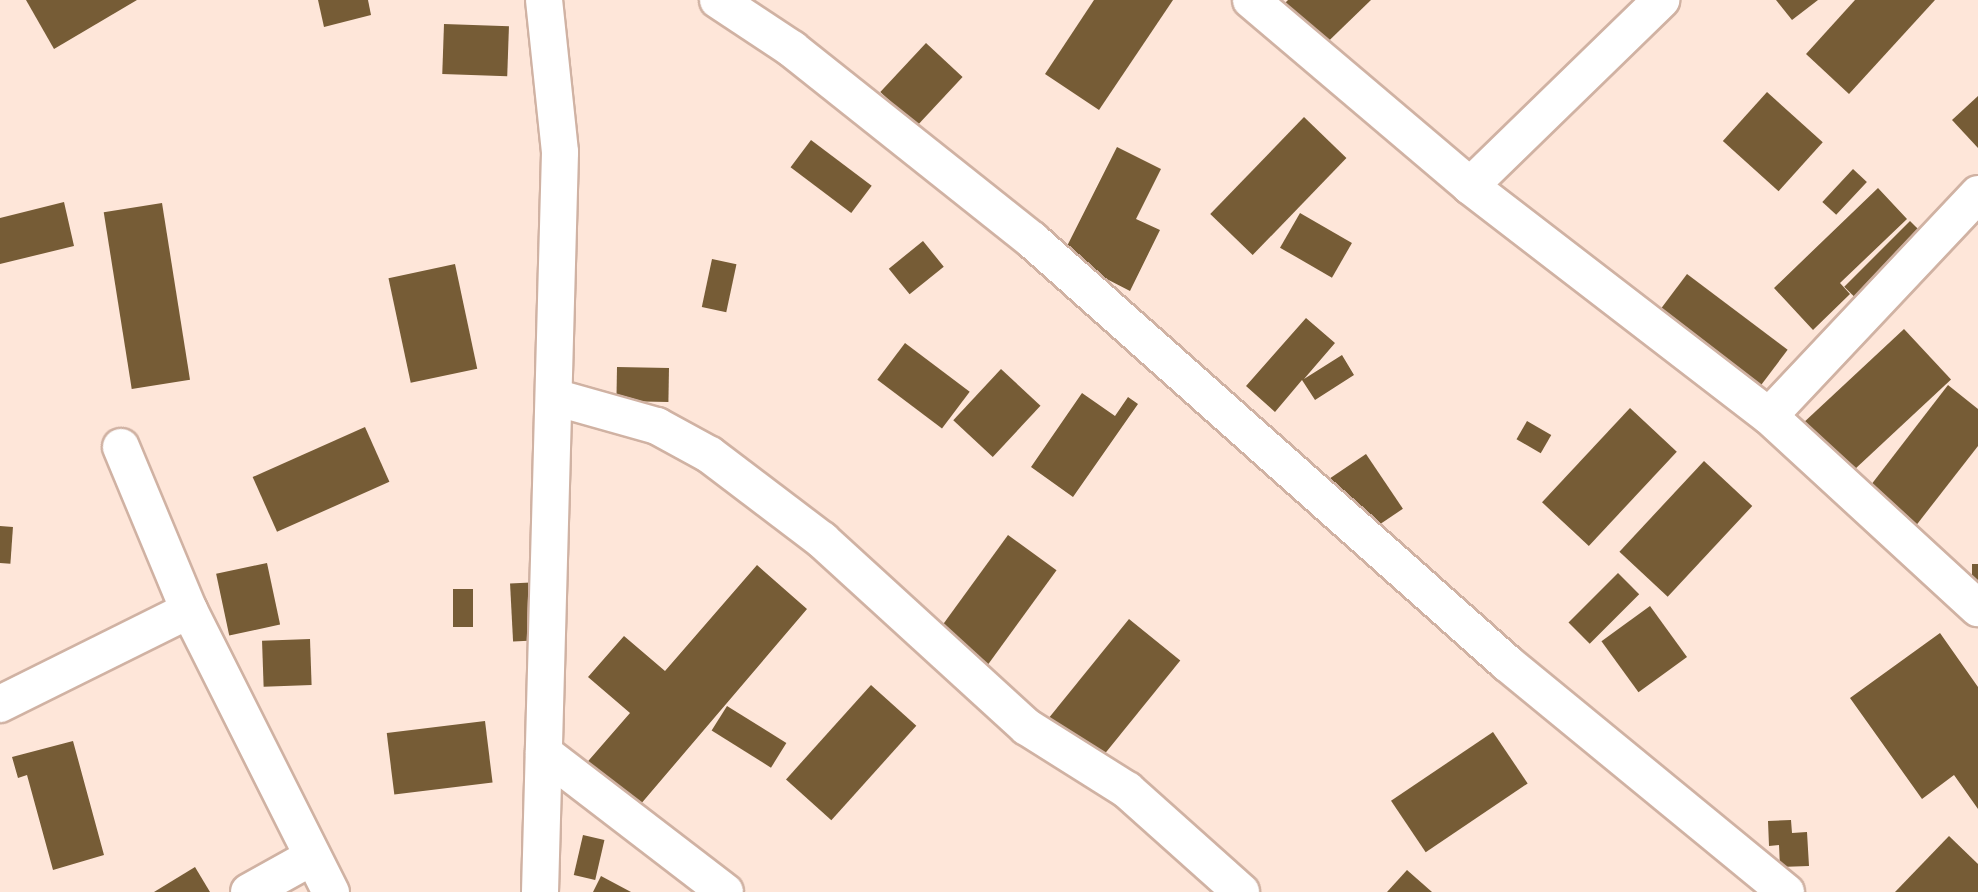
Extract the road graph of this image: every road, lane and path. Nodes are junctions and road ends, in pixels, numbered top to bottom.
1 (544, 0) edge
2 (718, 0) edge
3 (1251, 0) edge
4 (1661, 0) edge
5 (1470, 186) junction
6 (1978, 194) edge
7 (554, 397) junction
8 (1769, 416) junction
9 (121, 447) dead end
10 (1978, 608) edge
11 (189, 610) junction
12 (0, 704) edge
13 (544, 753) junction
14 (312, 857) junction
15 (249, 892) edge
16 (331, 892) edge
17 (540, 892) edge
18 (725, 892) edge
19 (1241, 892) edge
20 (1786, 892) edge

1 - 7 street
2 - 20 street
3 - 5 street
4 - 5 street
5 - 8 street
6 - 8 street
7 - 13 street
7 - 19 street
8 - 10 street
9 - 11 street
11 - 12 street
11 - 14 street
13 - 17 street
13 - 18 street
14 - 15 street
14 - 16 street

